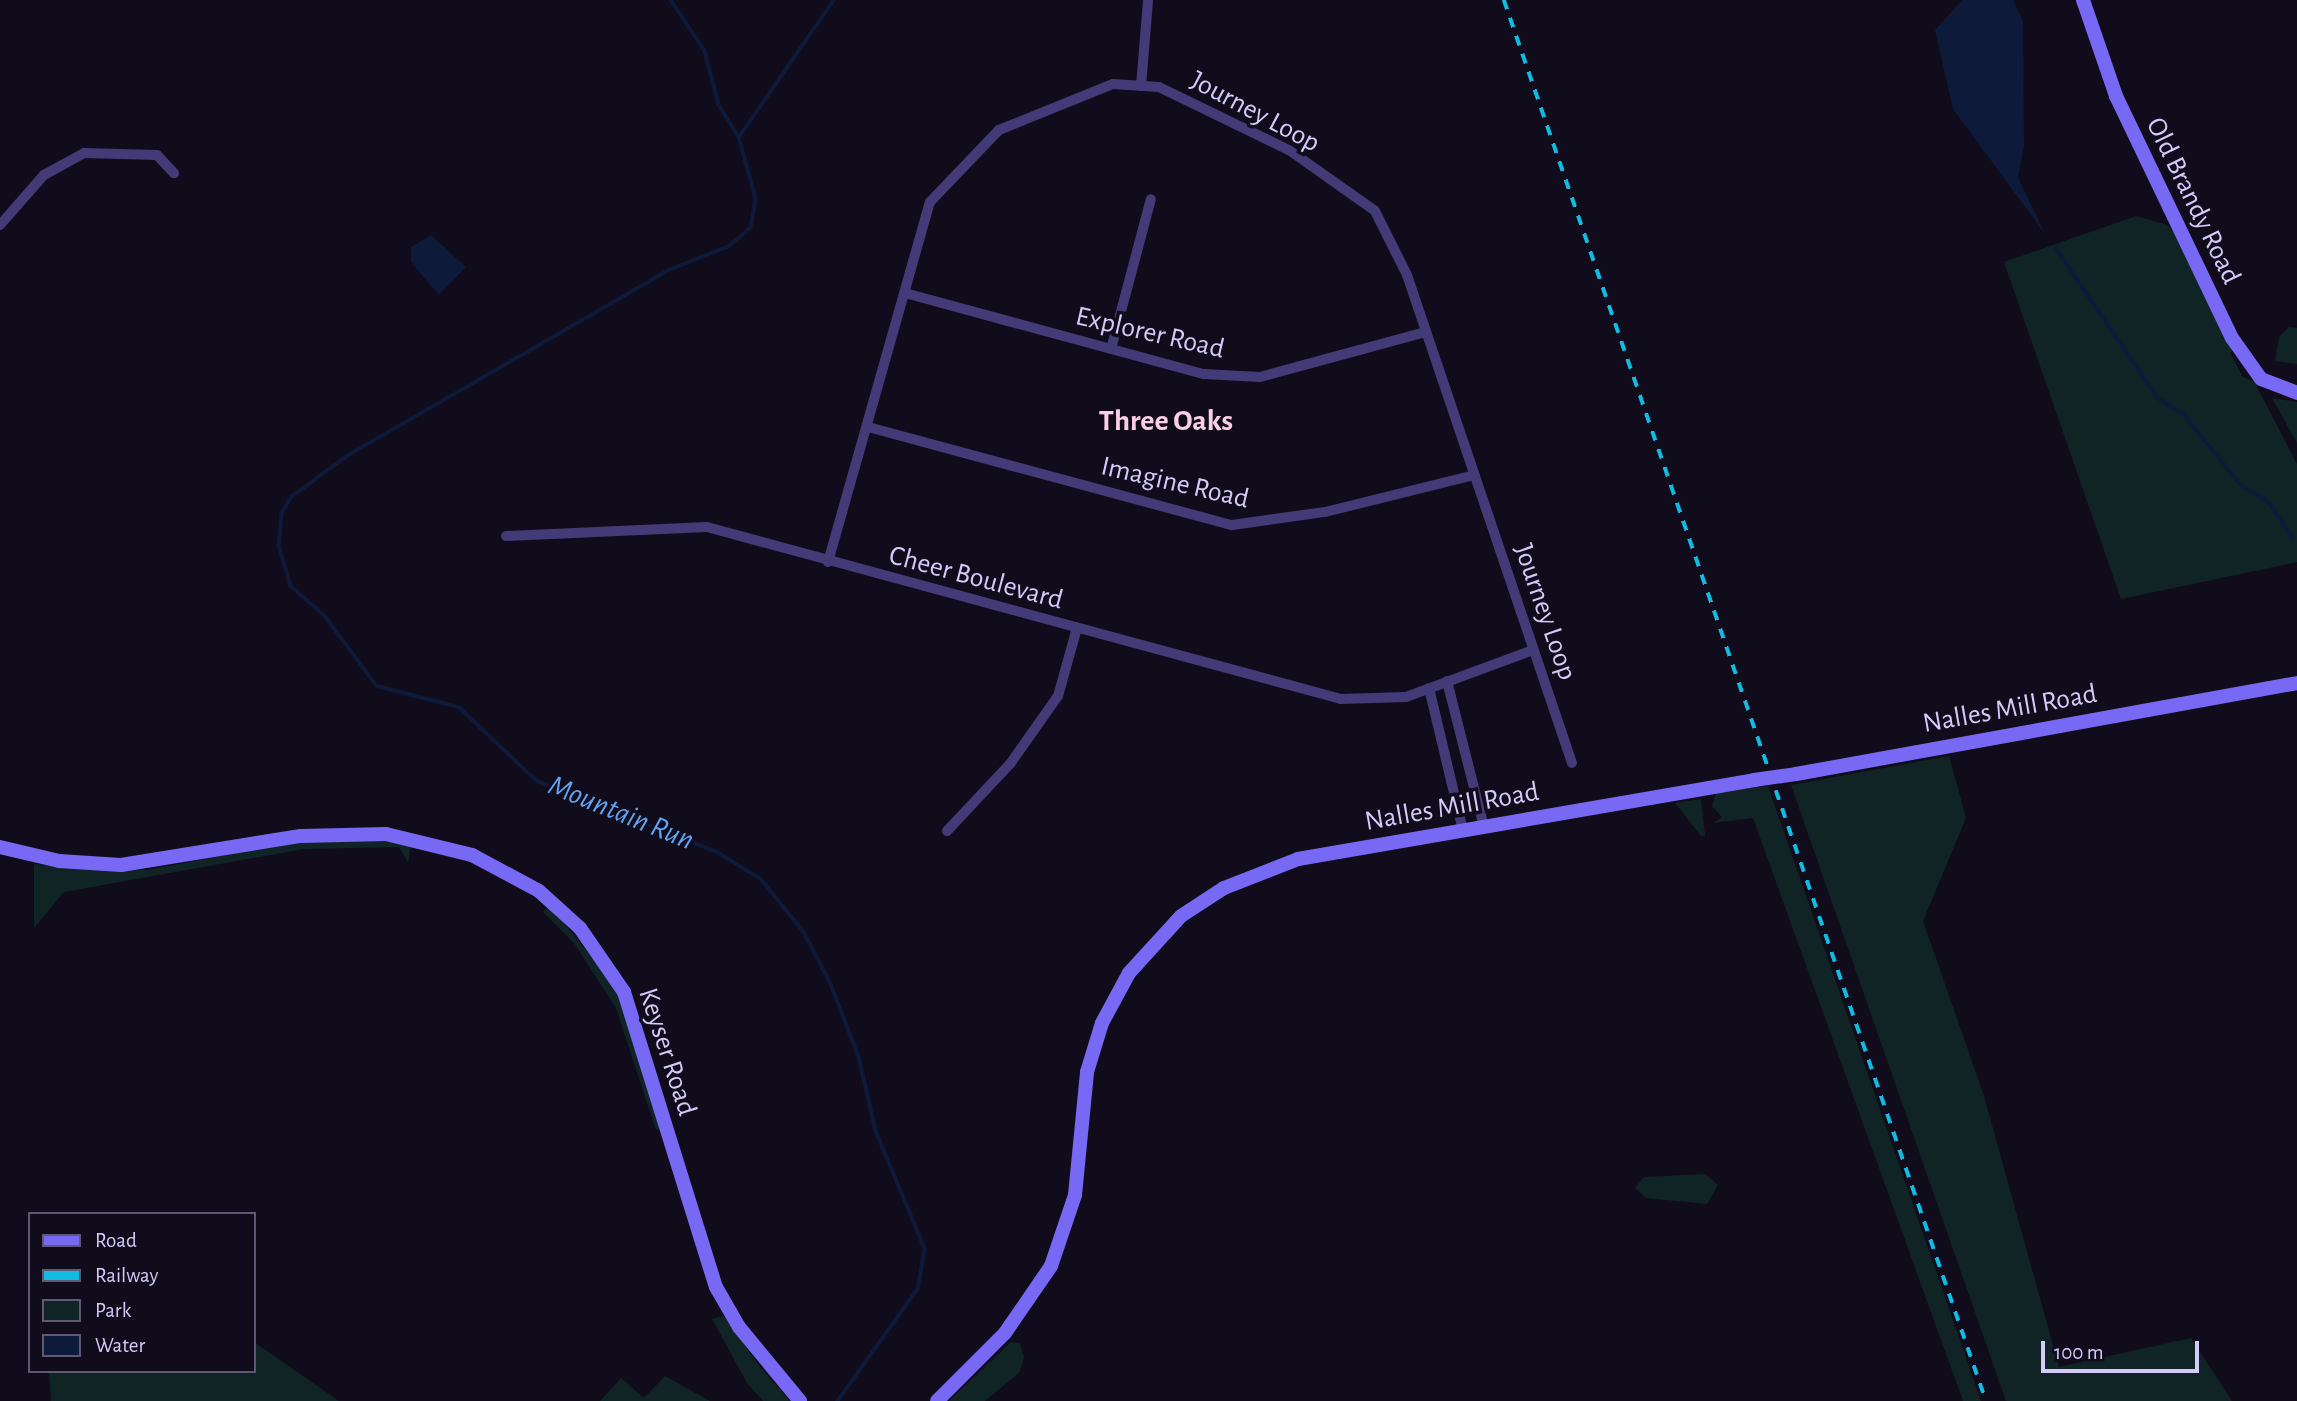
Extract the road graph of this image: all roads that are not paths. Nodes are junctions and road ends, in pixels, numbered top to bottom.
1 (1148, 0) edge
2 (2083, 0) edge
3 (1141, 86) junction
4 (174, 173) dead end
5 (1151, 199) dead end
6 (0, 225) edge
7 (905, 293) junction
8 (1426, 332) junction
9 (1111, 349) junction
10 (2297, 393) edge
11 (867, 427) junction
12 (1475, 475) junction
13 (506, 536) dead end
14 (828, 562) junction
15 (1077, 628) junction
16 (1533, 650) junction
17 (1447, 681) junction
18 (2297, 683) edge
19 (1429, 688) junction
20 (1572, 763) dead end
21 (1484, 827) junction
22 (947, 831) dead end
23 (1462, 831) junction
24 (0, 847) edge
25 (800, 1401) edge
26 (937, 1401) edge

1 - 3 street
2 - 10 street, Old Brandy Road
3 - 7 street, Journey Loop
3 - 8 street, Journey Loop
4 - 6 street
5 - 9 street
7 - 9 street, Explorer Road
7 - 11 street, Journey Loop
8 - 9 street, Explorer Road
8 - 12 street, Journey Loop
11 - 12 street, Imagine Road
11 - 14 street, Journey Loop
12 - 16 street, Journey Loop
13 - 14 street, Cheer Boulevard
14 - 15 street, Cheer Boulevard
15 - 19 street, Cheer Boulevard
15 - 22 street
16 - 17 street, Cheer Boulevard
16 - 20 street, Journey Loop
17 - 19 street, Cheer Boulevard
17 - 21 street
18 - 21 street, Nalles Mill Road, bridge
19 - 23 street
21 - 23 street, Nalles Mill Road
23 - 26 street, Nalles Mill Road
24 - 25 street, Keyser Road

